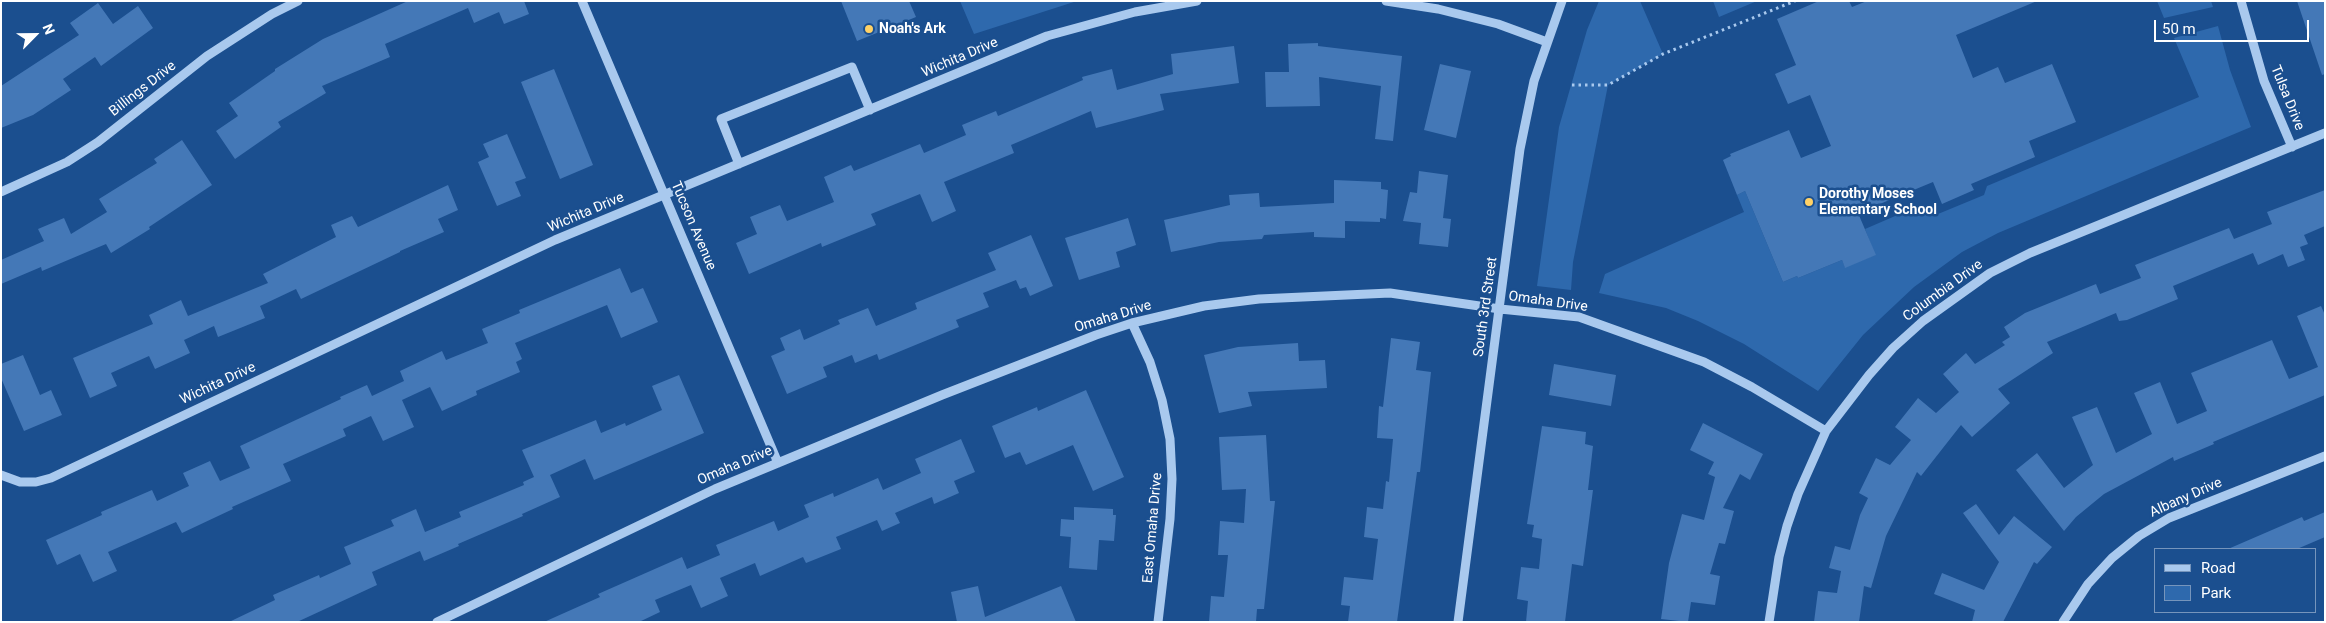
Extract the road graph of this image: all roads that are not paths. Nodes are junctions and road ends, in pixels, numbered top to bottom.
1 (298, 1) edge
2 (582, 1) edge
3 (1197, 1) edge
4 (1386, 1) edge
5 (1562, 1) edge
6 (2241, 1) edge
7 (1547, 42) junction
8 (870, 110) junction
9 (2325, 134) edge
10 (2292, 147) junction
11 (739, 164) junction
12 (1, 192) edge
13 (665, 195) junction
14 (1500, 309) junction
15 (1132, 324) junction
16 (1826, 431) junction
17 (2325, 456) edge
18 (778, 463) junction
19 (1, 475) edge
20 (437, 622) edge
21 (1158, 622) edge
22 (1458, 622) edge
23 (1769, 622) edge
24 (2064, 622) edge

1 - 12 street, Billings Drive
2 - 13 street, Tucson Avenue
3 - 8 street, Wichita Drive
4 - 7 street
5 - 7 street, South 3rd Street
6 - 10 street, Tulsa Drive
7 - 14 street, South 3rd Street
8 - 11 street, Wichita Drive
8 - 11 street
9 - 10 street, Columbia Drive
10 - 16 street, Columbia Drive
11 - 13 street, Wichita Drive
13 - 18 street, Tucson Avenue
13 - 19 street, Wichita Drive
14 - 15 street, Omaha Drive
14 - 16 street, Omaha Drive
14 - 22 street, South 3rd Street
15 - 18 street, Omaha Drive
15 - 21 street, East Omaha Drive
16 - 23 street, Columbia Drive
17 - 24 street, Albany Drive
18 - 20 street, Omaha Drive

